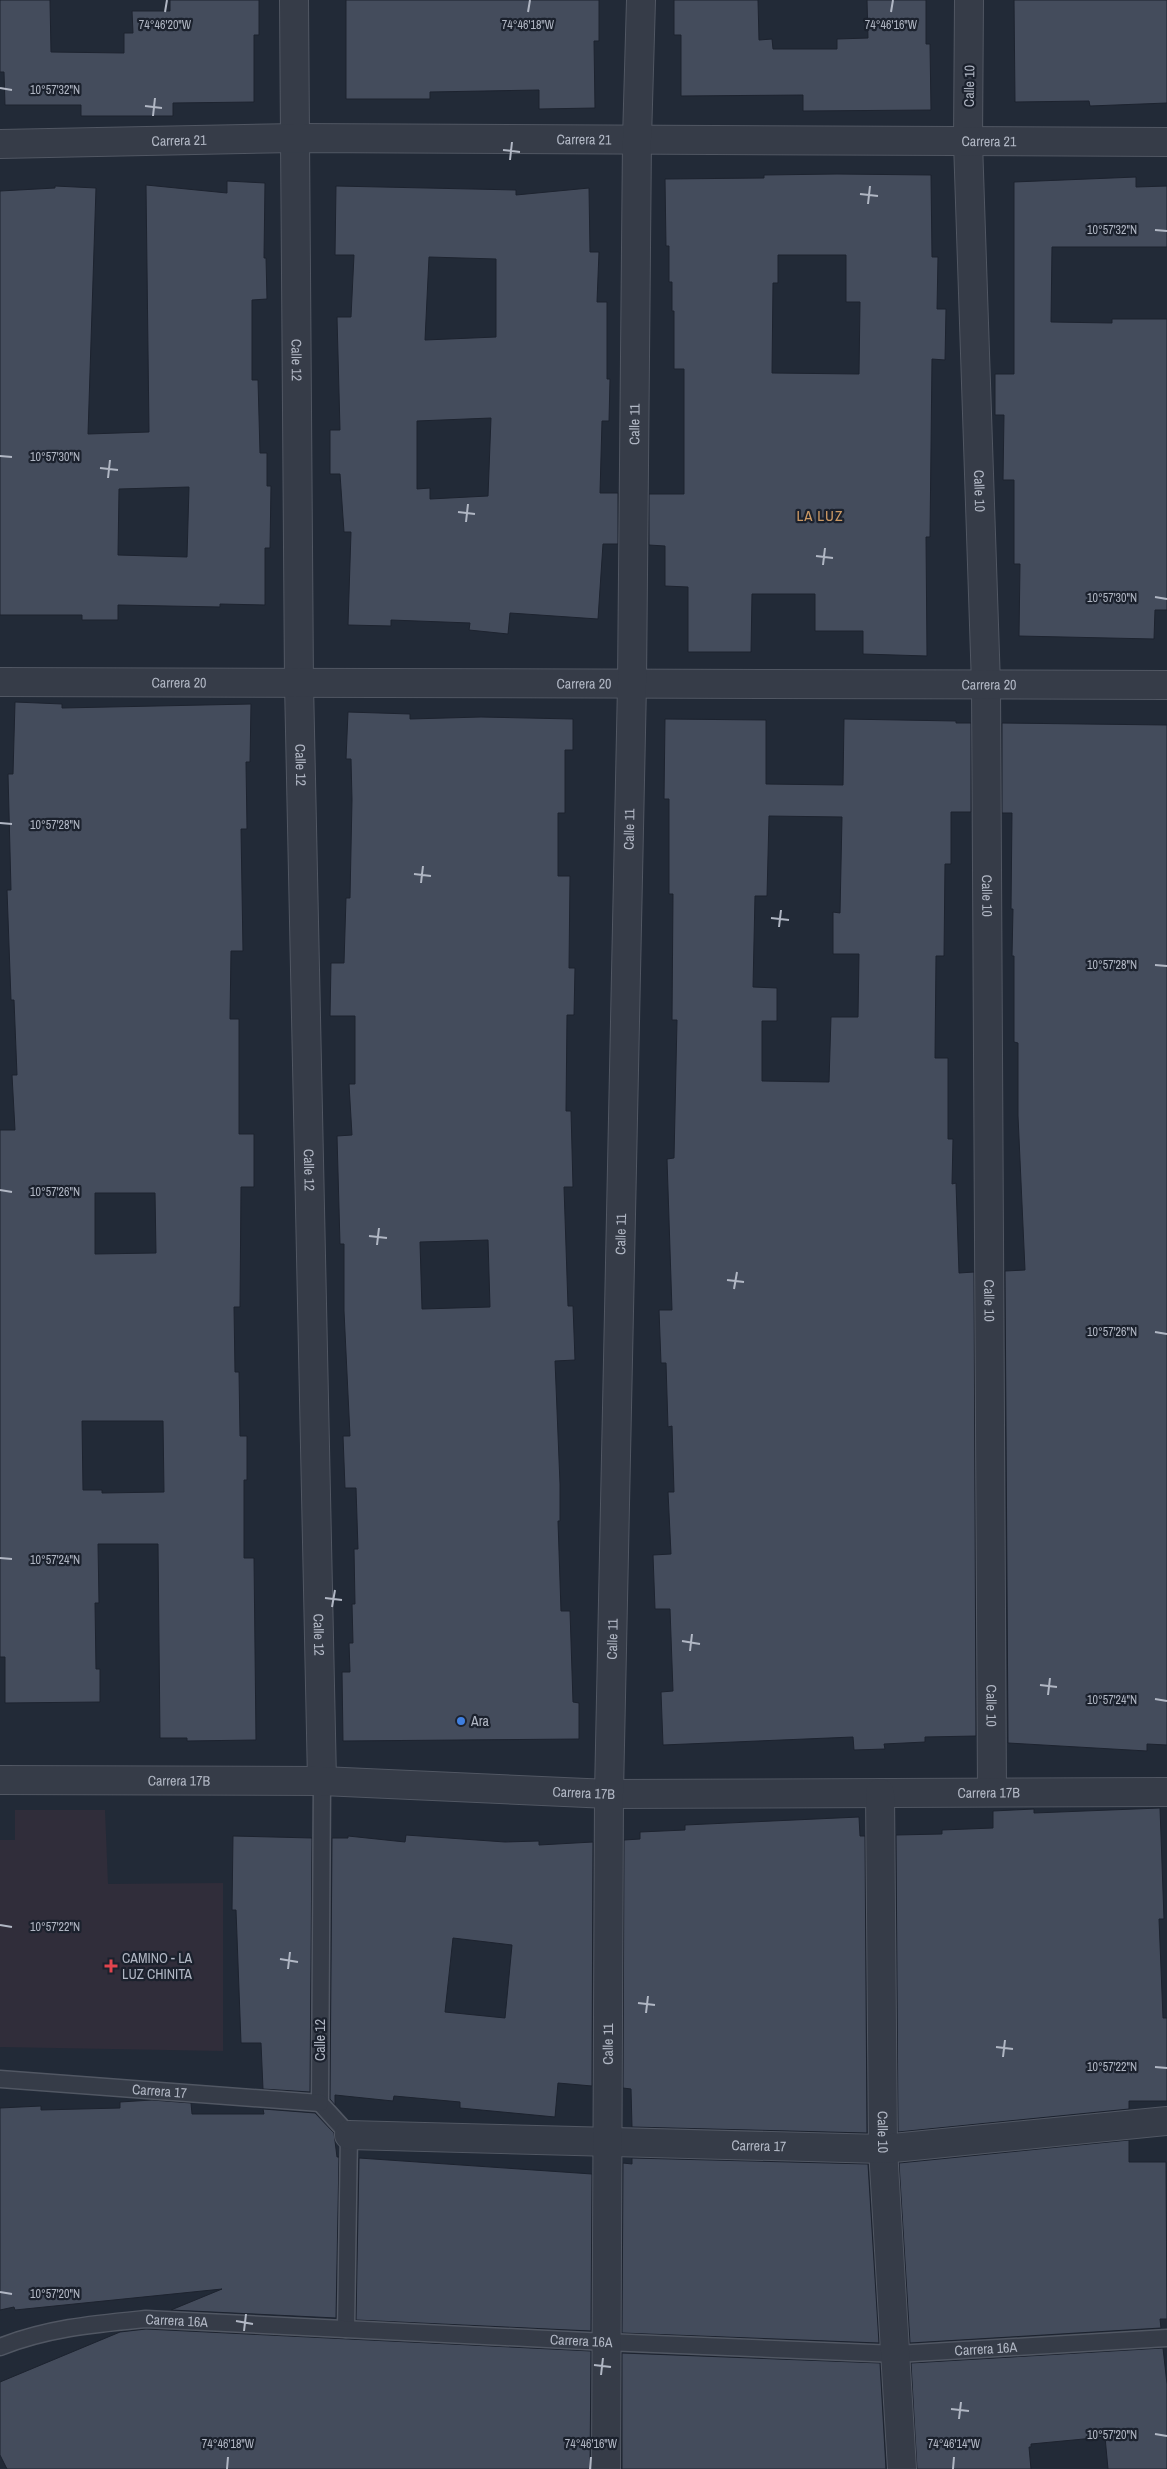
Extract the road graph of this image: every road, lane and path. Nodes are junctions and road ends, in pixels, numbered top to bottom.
1 (294, 0) edge
2 (641, 0) edge
3 (969, 0) edge
4 (296, 138) junction
5 (637, 139) junction
6 (968, 142) junction
7 (1167, 142) edge
8 (0, 144) edge
9 (0, 682) edge
10 (299, 683) junction
11 (632, 684) junction
12 (986, 685) junction
13 (1167, 685) edge
14 (0, 1780) edge
15 (322, 1782) junction
16 (992, 1792) junction
17 (1167, 1792) edge
18 (880, 1793) junction
19 (609, 1794) junction
20 (0, 2079) edge
21 (320, 2103) junction
22 (1167, 2121) edge
23 (349, 2135) junction
24 (607, 2142) junction
25 (883, 2149) junction
26 (346, 2329) junction
27 (1167, 2338) edge
28 (606, 2342) junction
29 (0, 2347) edge
30 (896, 2354) junction
31 (606, 2469) edge
32 (902, 2469) edge

1 - 4 street, Calle 12
2 - 5 street, Calle 11
3 - 6 street, Calle 10
4 - 5 street, Carrera 21
4 - 8 street, Carrera 21
4 - 10 street, Calle 12
5 - 6 street, Carrera 21
5 - 11 street, Calle 11
6 - 7 street, Carrera 21
6 - 12 street, Calle 10
9 - 10 street, Carrera 20
10 - 11 street, Carrera 20
10 - 15 street, Calle 12
11 - 12 street, Carrera 20
11 - 19 street, Calle 11
12 - 13 street, Carrera 20
12 - 16 street, Calle 10
14 - 15 street, Carrera 17B
15 - 19 street, Carrera 17B
15 - 21 lane, Calle 12
16 - 17 street, Carrera 17B
16 - 18 street, Carrera 17B
18 - 19 street, Carrera 17B
18 - 25 street, Calle 10
19 - 24 street, Calle 11
20 - 21 lane, Carrera 17
21 - 23 lane
22 - 25 street, Carrera 17
23 - 24 street, Carrera 17
23 - 26 lane
24 - 25 street, Carrera 17
24 - 28 street, Calle 11
25 - 30 street, Calle 10
26 - 28 lane, Carrera 16A
26 - 29 lane, Carrera 16A
27 - 30 lane, Carrera 16A
28 - 30 lane, Carrera 16A
28 - 31 street, Calle 11
30 - 32 street, Calle 10

